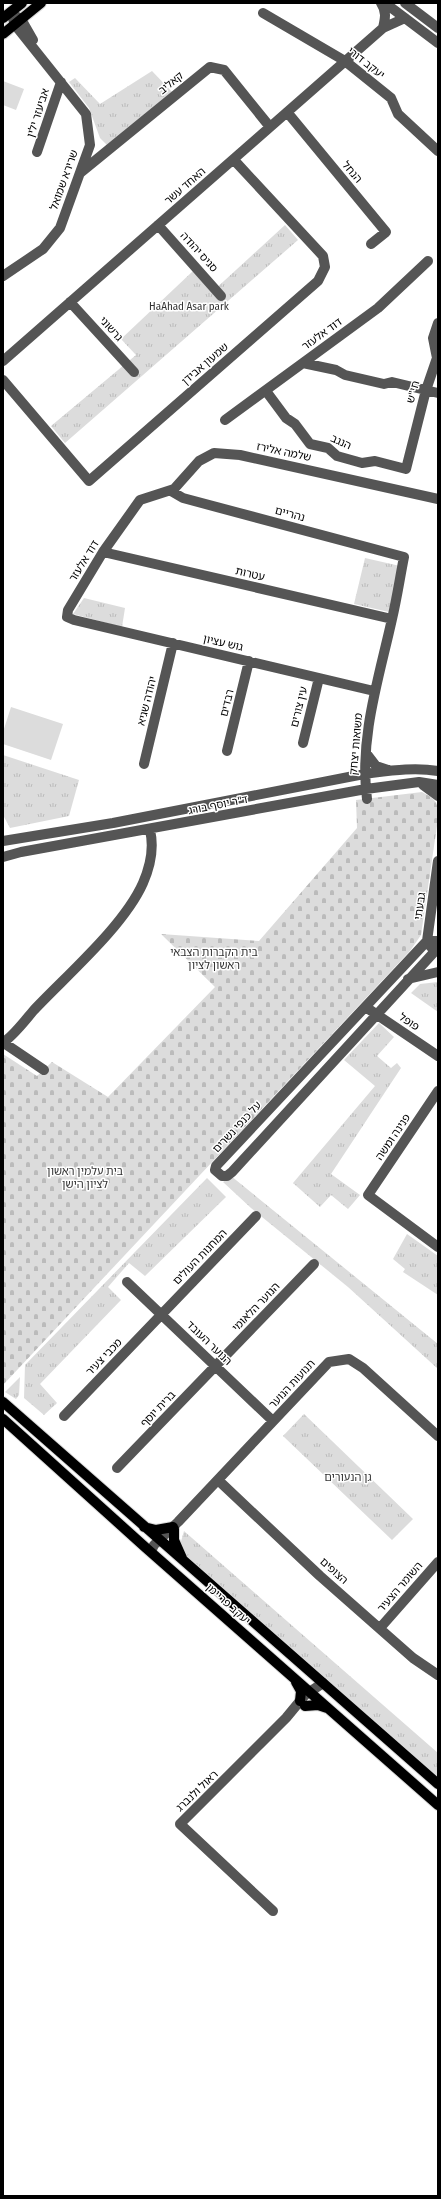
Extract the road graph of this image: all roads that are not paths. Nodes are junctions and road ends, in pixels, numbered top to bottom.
1 (22, 3) edge
2 (41, 3) edge
3 (381, 3) edge
4 (385, 3) edge
5 (405, 3) edge
6 (263, 13) dead end
7 (7, 15) edge
8 (406, 18) junction
9 (18, 22) junction
10 (383, 28) junction
11 (438, 28) edge
12 (3, 34) edge
13 (438, 43) edge
14 (346, 61) junction
15 (61, 82) junction
16 (287, 112) junction
17 (270, 126) junction
18 (438, 151) edge
19 (38, 152) dead end
20 (234, 160) junction
21 (80, 173) junction
22 (158, 225) junction
23 (371, 244) dead end
24 (428, 261) dead end
25 (3, 276) edge
26 (221, 296) dead end
27 (70, 302) junction
28 (438, 323) edge
29 (3, 361) edge
30 (303, 363) junction
31 (134, 372) dead end
32 (3, 380) edge
33 (426, 390) junction
34 (266, 391) junction
35 (438, 393) edge
36 (225, 420) dead end
37 (406, 469) joint
38 (171, 491) junction
39 (438, 499) edge
40 (140, 500) joint
41 (103, 552) junction
42 (67, 616) joint
43 (392, 620) junction
44 (173, 643) junction
45 (249, 661) junction
46 (319, 678) junction
47 (374, 690) junction
48 (303, 743) dead end
49 (227, 751) dead end
50 (366, 753) junction
51 (144, 764) dead end
52 (390, 771) junction
53 (438, 771) edge
54 (364, 774) junction
55 (419, 782) junction
56 (438, 785) edge
57 (366, 794) junction
58 (438, 796) edge
59 (150, 830) junction
60 (3, 841) edge
61 (3, 857) edge
62 (438, 861) edge
63 (438, 940) edge
64 (427, 941) junction
65 (437, 952) edge
66 (438, 972) edge
67 (408, 979) junction
68 (366, 1007) junction
69 (376, 1014) junction
70 (3, 1042) edge
71 (438, 1056) edge
72 (44, 1070) dead end
73 (438, 1092) edge
74 (256, 1216) dead end
75 (438, 1247) edge
76 (314, 1264) dead end
77 (127, 1282) dead end
78 (161, 1314) junction
79 (215, 1366) junction
80 (3, 1402) edge
81 (64, 1416) dead end
82 (3, 1419) edge
83 (274, 1421) junction
84 (438, 1436) edge
85 (117, 1468) dead end
86 (218, 1480) junction
87 (175, 1526) junction
88 (144, 1527) junction
89 (160, 1542) junction
90 (151, 1551) junction
91 (184, 1562) junction
92 (438, 1562) edge
93 (380, 1628) junction
94 (438, 1675) edge
95 (294, 1679) junction
96 (323, 1683) junction
97 (312, 1694) junction
98 (303, 1704) junction
99 (329, 1709) junction
100 (438, 1784) edge
101 (438, 1805) edge
102 (273, 1911) dead end

1 - 7 main road
2 - 9 main road
3 - 10 street
4 - 8 street
5 - 11 street
6 - 14 street, יעקב דורי
7 - 9 street, שרירא שמואל
8 - 10 street, האחד עשר
8 - 13 street
9 - 12 main road
9 - 15 street, שרירא שמואל
10 - 14 street, האחד עשר
14 - 16 street, האחד עשר
14 - 18 street, יעקב דורי
15 - 19 street, אביעזר ילין
15 - 21 street, שרירא שמואל
16 - 17 street, האחד עשר
16 - 23 street, הנחל
17 - 20 street, האחד עשר
17 - 21 street, קאליב
20 - 22 street, האחד עשר
20 - 32 street, שמעון אבידן
21 - 25 street, שרירא שמואל
22 - 26 street, סגיס יהודה
22 - 27 street, האחד עשר
24 - 30 street, דוד אלעזר
27 - 29 street, האחד עשר
27 - 31 street, גרשוני
28 - 33 street, חי"ש
30 - 33 street
30 - 34 street, דוד אלעזר
33 - 35 street
33 - 37 street, חי"ש
34 - 36 street, דוד אלעזר
34 - 37 street, הנגב
38 - 39 street, שלמה אלירז
38 - 40 street, שלמה אלירז
38 - 43 street, נהריים
40 - 41 street, דוד אלעזר
41 - 42 street, דוד אלעזר
41 - 43 street, עטרות
42 - 44 street, גוש עציון
43 - 47 street
44 - 45 street, גוש עציון
44 - 51 street, יהודה שגיא
45 - 46 street, גוש עציון
45 - 49 street, רבדים
46 - 47 street, גוש עציון
46 - 48 street, עין צורים
47 - 50 street, משואות יצחק
50 - 52 street
50 - 54 street, משואות יצחק
52 - 53 street, ד"ר יוסף בורג
52 - 54 street, ד"ר יוסף בורג
54 - 57 street, משואות יצחק
54 - 60 street, ד"ר יוסף בורג
55 - 56 street, ד"ר יוסף בורג
55 - 57 street, ד"ר יוסף בורג
55 - 58 street
57 - 59 street, ד"ר יוסף בורג
59 - 61 street, ד"ר יוסף בורג
59 - 70 street
62 - 64 street, גבעתי
63 - 64 street
64 - 65 street
64 - 68 street, על כנפי נשרים
65 - 67 street, על כנפי נשרים
66 - 67 street
67 - 69 street, על כנפי נשרים
68 - 69 street, פופל
68 - 69 street, על כנפי נשרים
69 - 71 street, פופל
70 - 72 street
73 - 75 street, פנינה ומשה
74 - 78 street, המחנות העולים
76 - 79 street, הנוער הלאומי
77 - 78 street, הנוער העובד
78 - 79 street, הנוער העובד
78 - 81 street, מכבי צעיר
79 - 83 street, הנוער העובד
79 - 85 street, ברית יוסף
80 - 88 main road, יעקב פריימן
82 - 90 main road, יעקב פריימן
83 - 84 street, תנועות הנוער
83 - 86 street, תנועות הנוער
86 - 87 street, תנועות הנוער
86 - 93 street, הצופים
87 - 88 main road
87 - 89 street, תנועות הנוער
87 - 91 main road
88 - 89 main road, יעקב פריימן
89 - 90 street, תנועות הנוער
89 - 91 main road, יעקב פריימן
90 - 95 main road, יעקב פריימן
91 - 96 main road, יעקב פריימן
92 - 93 street, השומר הצעיר
93 - 94 street, הצופים
95 - 97 main road, יעקב פריימן
95 - 98 main road
96 - 97 street, ראול ולנברג
96 - 100 main road, יעקב פריימן
97 - 98 street, ראול ולנברג
97 - 99 main road, יעקב פריימן
98 - 99 main road
98 - 102 street, ראול ולנברג
99 - 101 main road, יעקב פריימן

